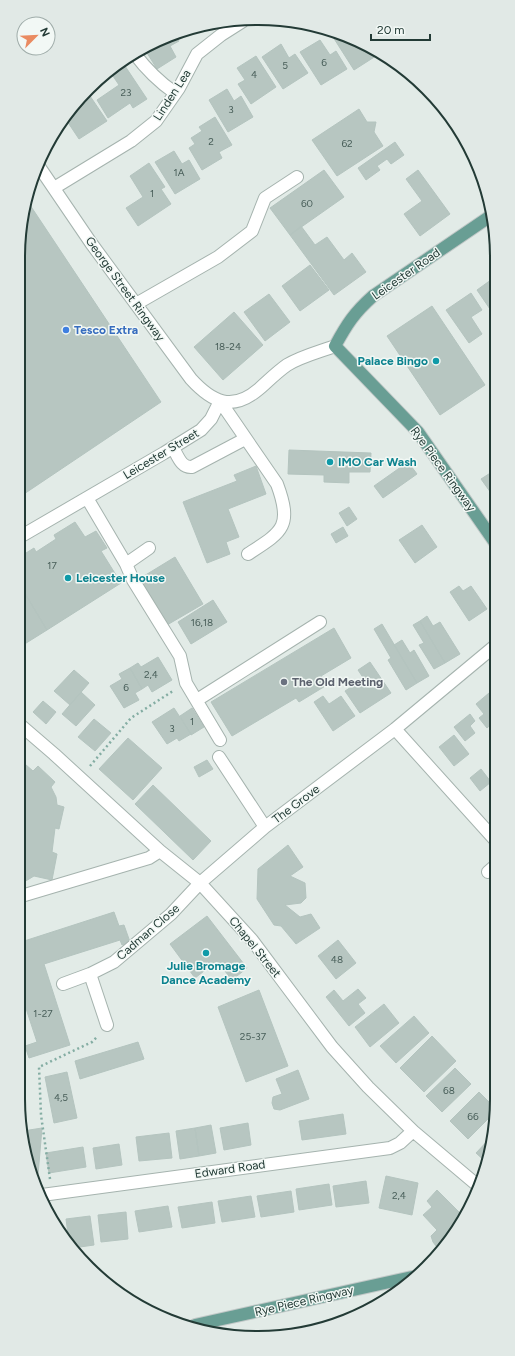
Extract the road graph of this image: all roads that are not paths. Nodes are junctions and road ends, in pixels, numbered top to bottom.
1 (235, 26) edge
2 (138, 58) edge
3 (175, 93) junction
4 (42, 171) edge
5 (296, 177) dead end
6 (54, 188) junction
7 (487, 218) edge
8 (136, 304) junction
9 (335, 346) junction
10 (220, 401) junction
11 (245, 439) junction
12 (173, 448) junction
13 (87, 498) junction
14 (490, 533) edge
15 (25, 534) edge
16 (149, 548) dead end
17 (248, 554) dead end
18 (126, 564) junction
19 (320, 622) dead end
20 (490, 650) edge
21 (196, 700) junction
22 (25, 729) edge
23 (395, 729) junction
24 (220, 740) dead end
25 (220, 758) dead end
26 (265, 827) junction
27 (490, 834) edge
28 (160, 851) junction
29 (200, 883) junction
30 (25, 895) edge
31 (90, 974) junction
32 (63, 984) dead end
33 (107, 1025) road end
34 (413, 1131) junction
35 (474, 1183) edge
36 (47, 1194) edge
37 (404, 1279) edge
38 (202, 1324) edge

1 - 3 street, Linden Lea
2 - 3 street
3 - 6 street, Linden Lea
4 - 6 street, George Street Ringway
5 - 8 street
6 - 8 street, George Street Ringway
7 - 9 main road, Leicester Road
8 - 10 street, George Street Ringway
9 - 10 street
9 - 14 main road, Rye Piece Ringway
10 - 11 street
10 - 12 street, Leicester Street
11 - 12 street
11 - 17 street
12 - 13 street, Leicester Street
13 - 15 street, Leicester Street
13 - 18 street
16 - 18 street
18 - 21 street
19 - 21 street
20 - 23 street, The Grove
21 - 24 street
22 - 28 street, Chapel Street
23 - 26 street, The Grove
23 - 27 street
25 - 26 street
26 - 29 street, The Grove
28 - 29 street, Chapel Street
28 - 30 street
29 - 31 street, Cadman Close
29 - 34 street, Chapel Street
31 - 32 street, Cadman Close
31 - 33 street
34 - 35 street, Chapel Street
34 - 36 street, Edward Road
37 - 38 main road, Rye Piece Ringway

